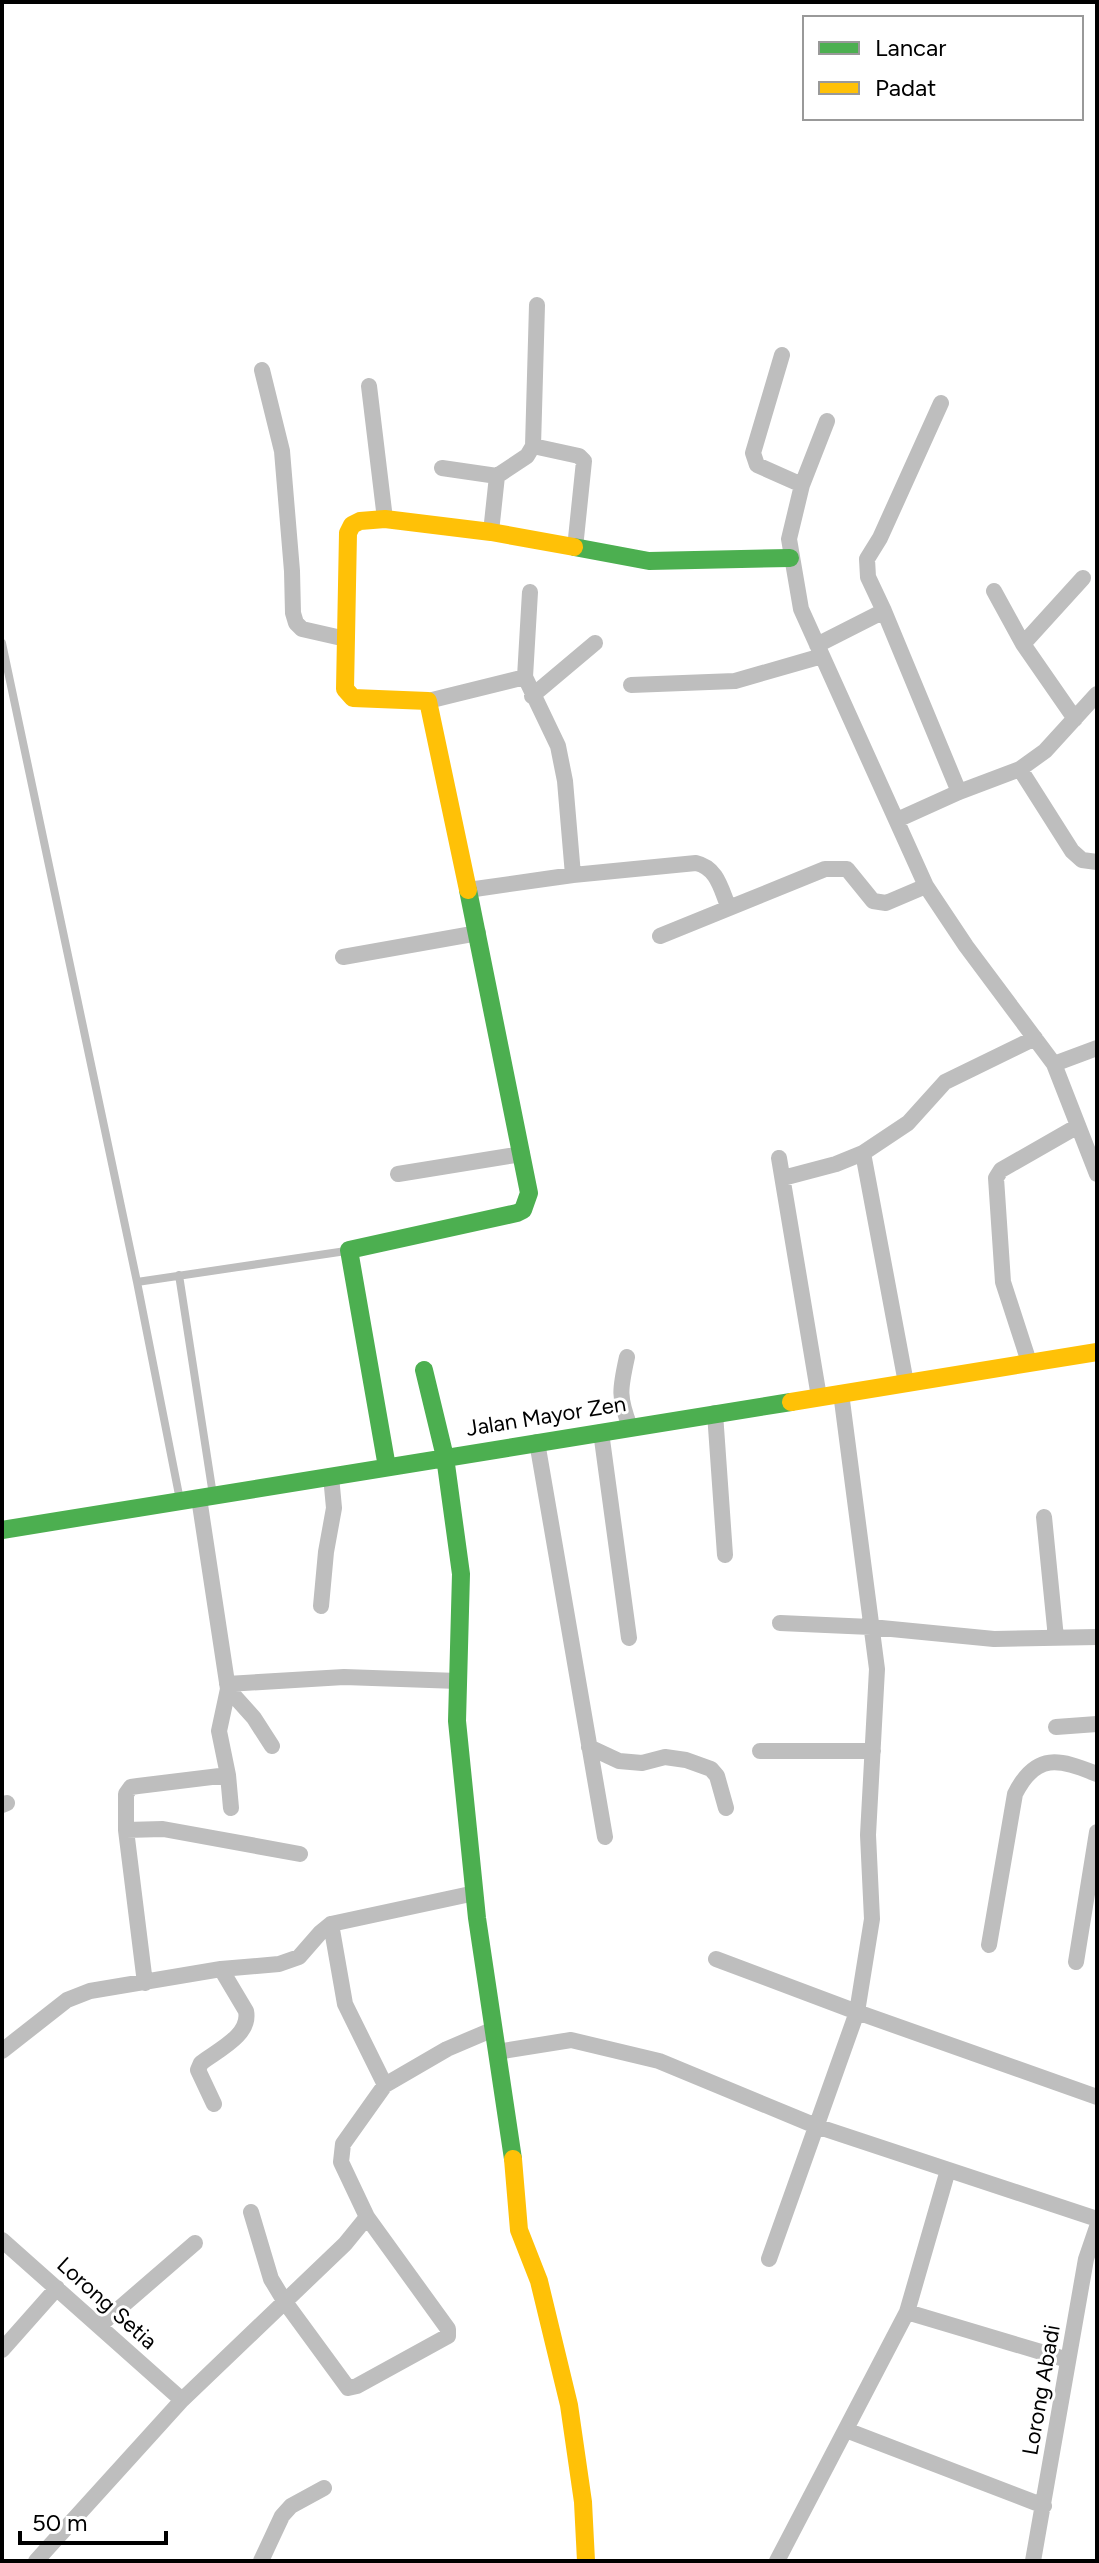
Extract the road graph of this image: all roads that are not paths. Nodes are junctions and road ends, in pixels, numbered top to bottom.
1 (537, 305) dead end
2 (782, 355) dead end
3 (262, 370) dead end
4 (369, 386) dead end
5 (941, 403) dead end
6 (827, 421) dead end
7 (533, 446) junction
8 (442, 468) dead end
9 (497, 476) junction
10 (802, 485) junction
11 (385, 519) junction
12 (491, 532) junction
13 (575, 548) junction
14 (790, 558) junction
15 (1083, 578) dead end
16 (994, 591) dead end
17 (530, 592) dead end
18 (884, 611) junction
19 (346, 639) junction
20 (2, 643) edge
21 (595, 643) dead end
22 (1023, 644) junction
23 (820, 650) junction
24 (525, 677) junction
25 (631, 685) dead end
26 (1097, 694) edge
27 (532, 696) junction
28 (428, 701) junction
29 (1075, 719) junction
30 (1020, 769) junction
31 (959, 792) junction
32 (897, 820) junction
33 (1097, 862) edge
34 (573, 875) junction
35 (926, 886) junction
36 (468, 890) junction
37 (729, 908) junction
38 (478, 933) junction
39 (660, 936) dead end
40 (343, 957) dead end
41 (1035, 1038) junction
42 (1097, 1048) edge
43 (1054, 1064) junction
44 (1078, 1126) junction
45 (863, 1153) junction
46 (522, 1154) junction
47 (779, 1158) dead end
48 (398, 1174) dead end
49 (1097, 1174) edge
50 (783, 1178) junction
51 (349, 1250) junction
52 (179, 1275) junction
53 (137, 1282) junction
54 (1097, 1352) edge
55 (627, 1357) dead end
56 (1029, 1362) junction
57 (424, 1370) dead end
58 (906, 1383) junction
59 (841, 1393) junction
60 (819, 1397) junction
61 (715, 1413) junction
62 (630, 1427) junction
63 (601, 1432) junction
64 (537, 1442) junction
65 (445, 1457) junction
66 (387, 1467) junction
67 (331, 1476) junction
68 (197, 1498) junction
69 (1044, 1517) dead end
70 (2, 1530) edge
71 (725, 1555) dead end
72 (321, 1606) dead end
73 (780, 1623) dead end
74 (871, 1627) junction
75 (1097, 1637) edge
76 (629, 1638) dead end
77 (1056, 1638) junction
78 (458, 1681) junction
79 (228, 1686) junction
80 (1097, 1724) edge
81 (1056, 1727) dead end
82 (272, 1746) dead end
83 (589, 1747) junction
84 (760, 1751) dead end
85 (873, 1751) junction
86 (1097, 1774) edge
87 (228, 1775) junction
88 (231, 1808) dead end
89 (726, 1808) dead end
90 (126, 1830) junction
91 (1097, 1832) edge
92 (605, 1837) dead end
93 (300, 1854) dead end
94 (475, 1893) junction
95 (331, 1924) junction
96 (989, 1945) dead end
97 (716, 1959) dead end
98 (1076, 1962) dead end
99 (221, 1969) junction
100 (145, 1983) junction
101 (857, 2012) junction
102 (494, 2029) junction
103 (2, 2051) edge
104 (497, 2052) junction
105 (385, 2085) junction
106 (1097, 2097) edge
107 (214, 2104) dead end
108 (816, 2126) junction
109 (948, 2170) junction
110 (251, 2212) dead end
111 (367, 2217) junction
112 (1097, 2219) edge
113 (1095, 2237) edge
114 (2, 2240) edge
115 (195, 2243) dead end
116 (769, 2259) dead end
117 (57, 2288) junction
118 (285, 2302) junction
119 (907, 2312) junction
120 (99, 2326) junction
121 (2, 2350) edge
122 (1068, 2360) junction
123 (182, 2400) junction
124 (846, 2430) junction
125 (324, 2488) dead end
126 (1044, 2506) junction
127 (36, 2561) edge
128 (261, 2561) edge
129 (586, 2561) edge
130 (777, 2561) edge
131 (1033, 2561) edge

1 - 7 street
2 - 10 street
3 - 19 street
4 - 11 street
5 - 18 street
6 - 10 street
7 - 9 street
7 - 13 street
8 - 9 street
9 - 12 street
10 - 14 street
11 - 12 street
11 - 19 street
12 - 13 street
13 - 14 street
14 - 23 street
15 - 22 street
16 - 22 street
17 - 24 street
18 - 23 street
18 - 31 street
19 - 28 street
20 - 53 lane
21 - 27 street
22 - 29 street
23 - 25 street
23 - 32 street
24 - 27 street
24 - 28 street
26 - 29 street
27 - 34 street
28 - 36 street
29 - 30 street
30 - 31 street
30 - 33 street
31 - 32 street
32 - 35 street
34 - 36 street
34 - 37 street
35 - 37 street
35 - 41 street
36 - 38 street
37 - 39 street
38 - 40 street
38 - 46 street
41 - 43 street
41 - 45 street
42 - 43 street
43 - 44 street
44 - 49 street
44 - 56 street
45 - 50 street
45 - 58 street
46 - 48 street
46 - 51 street
47 - 50 street
50 - 60 street
51 - 52 lane
51 - 66 street
52 - 53 lane
52 - 68 lane
53 - 68 lane
54 - 56 street, Jalan Mayor Zen
55 - 62 street
56 - 58 street, Jalan Mayor Zen
57 - 65 street
58 - 59 street, Jalan Mayor Zen
59 - 60 street, Jalan Mayor Zen
59 - 74 street
60 - 61 street, Jalan Mayor Zen
61 - 62 street, Jalan Mayor Zen
61 - 71 street
62 - 63 street, Jalan Mayor Zen
63 - 64 street, Jalan Mayor Zen
63 - 76 street
64 - 65 street, Jalan Mayor Zen
64 - 83 street
65 - 66 street, Jalan Mayor Zen
65 - 78 street
66 - 67 street, Jalan Mayor Zen
67 - 68 street, Jalan Mayor Zen
67 - 72 street
68 - 70 street, Jalan Mayor Zen
68 - 79 street
69 - 77 street
73 - 74 street
74 - 77 street
74 - 85 street
75 - 77 street
78 - 79 street
78 - 94 street
79 - 82 street
79 - 87 street
80 - 81 street
83 - 89 street
83 - 92 street
84 - 85 street
85 - 101 street
86 - 96 street
87 - 88 street
87 - 90 street
90 - 93 street
90 - 100 street
91 - 98 street
94 - 95 street
94 - 102 street
95 - 99 street
95 - 105 street
97 - 101 street
99 - 100 street
99 - 107 street
100 - 103 street
101 - 106 street
101 - 108 street
102 - 104 street
102 - 105 street
104 - 108 street
104 - 129 street
105 - 111 street
108 - 109 street
108 - 116 street
109 - 112 street
109 - 119 street
110 - 118 street
111 - 118 street
111 - 118 street
113 - 122 street, Lorong Abadi
114 - 117 street, Lorong Setia
115 - 120 street
117 - 120 street, Lorong Setia
117 - 121 street
118 - 123 street
119 - 122 street
119 - 124 street
120 - 123 street, Lorong Setia
122 - 126 street, Lorong Abadi
123 - 127 street
124 - 126 street
124 - 130 street
125 - 128 street
126 - 131 street, Lorong Abadi

